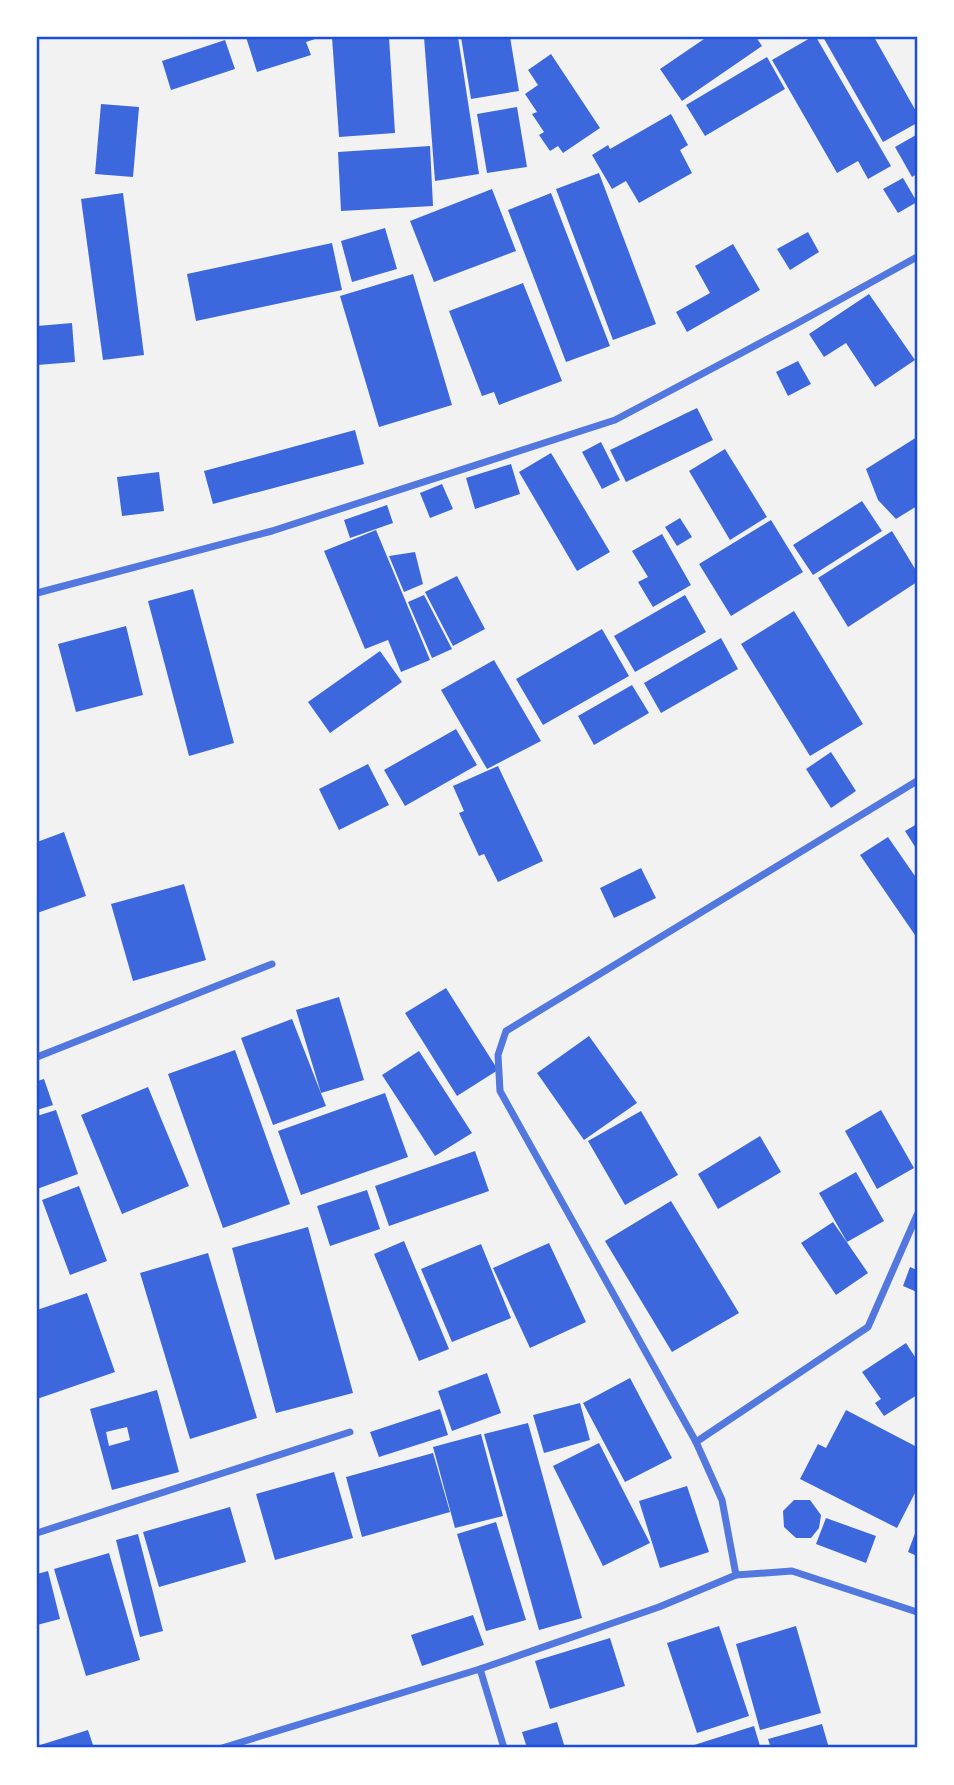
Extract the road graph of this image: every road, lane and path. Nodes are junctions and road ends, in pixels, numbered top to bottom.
1 (917, 257) edge
2 (37, 593) edge
3 (917, 781) edge
4 (272, 964) dead end
5 (37, 1056) edge
6 (917, 1215) edge
7 (350, 1432) dead end
8 (696, 1442) junction
9 (37, 1533) edge
10 (736, 1575) junction
11 (917, 1612) edge
12 (480, 1669) junction
13 (222, 1748) edge
14 (504, 1748) edge

1 - 2 street
3 - 8 street
4 - 5 street
6 - 8 street
7 - 9 street
8 - 10 street
10 - 11 street
10 - 12 street
12 - 13 street
12 - 14 street

